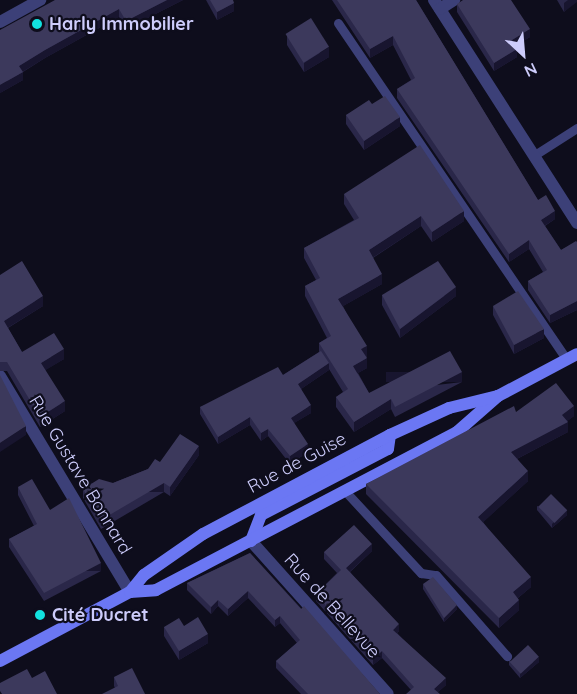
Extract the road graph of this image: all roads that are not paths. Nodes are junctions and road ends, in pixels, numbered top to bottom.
1 (40, 0) edge
2 (454, 0) edge
3 (437, 4) edge
4 (0, 22) edge
5 (338, 23) dead end
6 (577, 128) edge
7 (533, 156) junction
8 (577, 223) edge
9 (572, 357) edge
10 (0, 376) edge
11 (498, 396) junction
12 (390, 435) junction
13 (345, 491) junction
14 (251, 541) junction
15 (130, 592) junction
16 (507, 656) dead end
17 (0, 661) edge
18 (388, 694) edge

1 - 4 street
2 - 3 street
3 - 7 street
5 - 9 lane
6 - 7 lane
7 - 8 street
9 - 11 main road, Rue de Guise
10 - 15 street, Rue Gustave Bonnard
11 - 12 main road, Rue de Guise
11 - 13 main road, Rue de Guise
12 - 14 main road
12 - 15 main road, Rue de Guise
13 - 14 main road, Rue de Guise
13 - 16 lane
14 - 15 main road, Rue de Guise
14 - 18 street, Rue de Bellevue
15 - 17 main road, Rue de Guise

